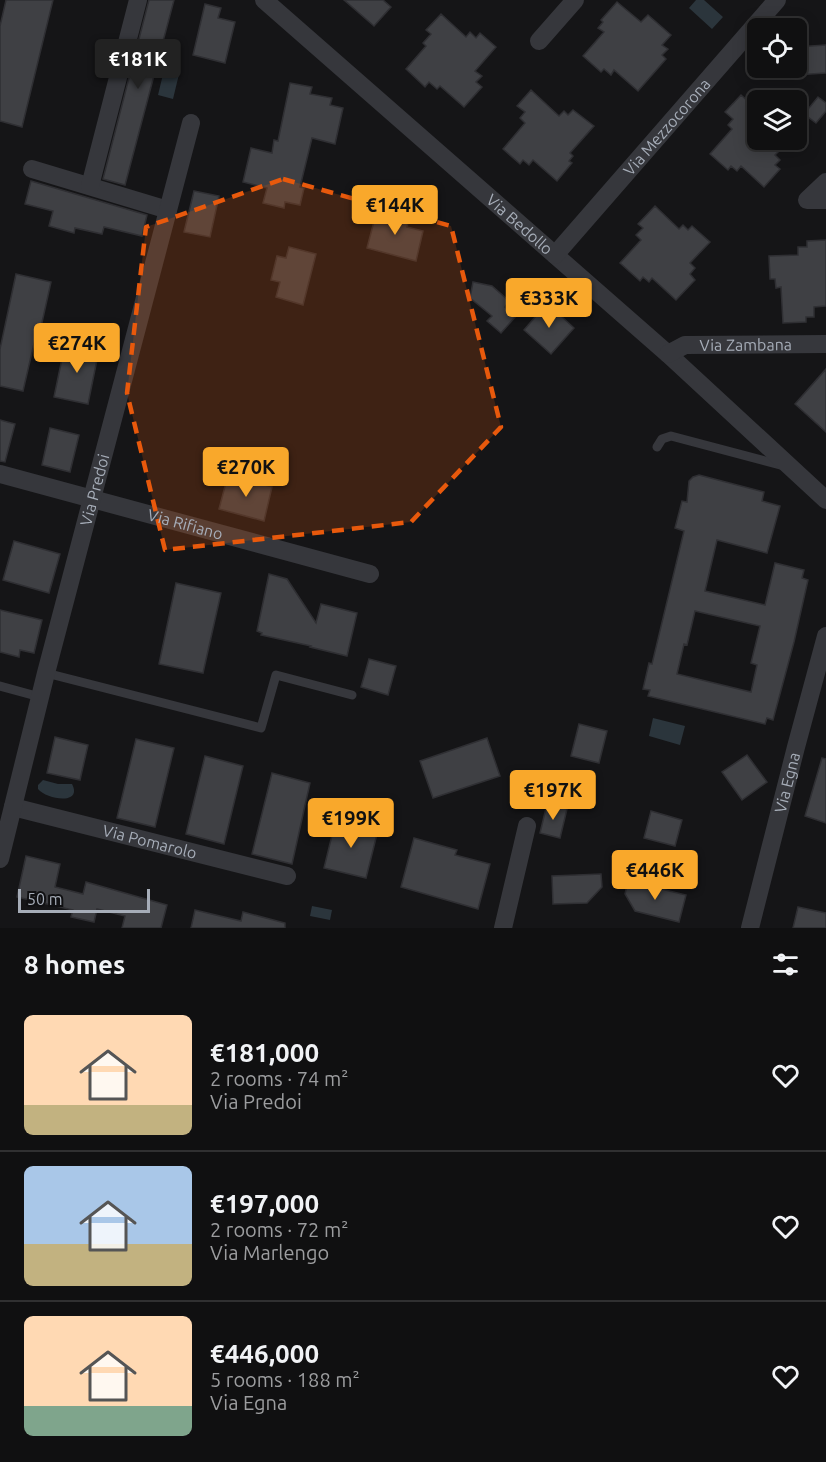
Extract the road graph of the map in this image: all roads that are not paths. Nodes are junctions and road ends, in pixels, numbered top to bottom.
1 (138, 0) edge
2 (264, 0) edge
3 (575, 0) edge
4 (777, 0) edge
5 (539, 41) dead end
6 (191, 123) dead end
7 (32, 169) dead end
8 (826, 182) edge
9 (90, 186) junction
10 (826, 200) edge
11 (168, 210) junction
12 (555, 255) junction
13 (826, 344) edge
14 (668, 354) junction
15 (657, 447) dead end
16 (791, 468) junction
17 (0, 474) edge
18 (92, 498) junction
19 (826, 500) edge
20 (370, 574) dead end
21 (826, 636) edge
22 (46, 673) junction
23 (0, 686) edge
24 (352, 695) dead end
25 (40, 697) junction
26 (13, 807) junction
27 (527, 826) dead end
28 (0, 859) edge
29 (287, 876) dead end
30 (503, 928) edge
31 (750, 928) edge

1 - 9 street
2 - 12 street, Via Bedollo
3 - 5 street
4 - 12 street, Via Mezzocorona
6 - 11 street, Via Predoi
7 - 9 street
8 - 10 street
9 - 11 street
11 - 18 street, Via Predoi
12 - 14 street, Via Bedollo
13 - 14 street, Via Zambana
14 - 16 street, Via Bedollo
15 - 16 lane
16 - 19 street, Via Bedollo
17 - 18 street, Via Rifiano
18 - 20 street, Via Rifiano
18 - 22 street, Via Predoi
21 - 31 street, Via Egna
22 - 24 lane
22 - 25 street, Via Predoi
23 - 25 lane
25 - 26 street, Via Predoi
26 - 28 street, Via Predoi
26 - 29 street, Via Pomarolo
27 - 30 street

